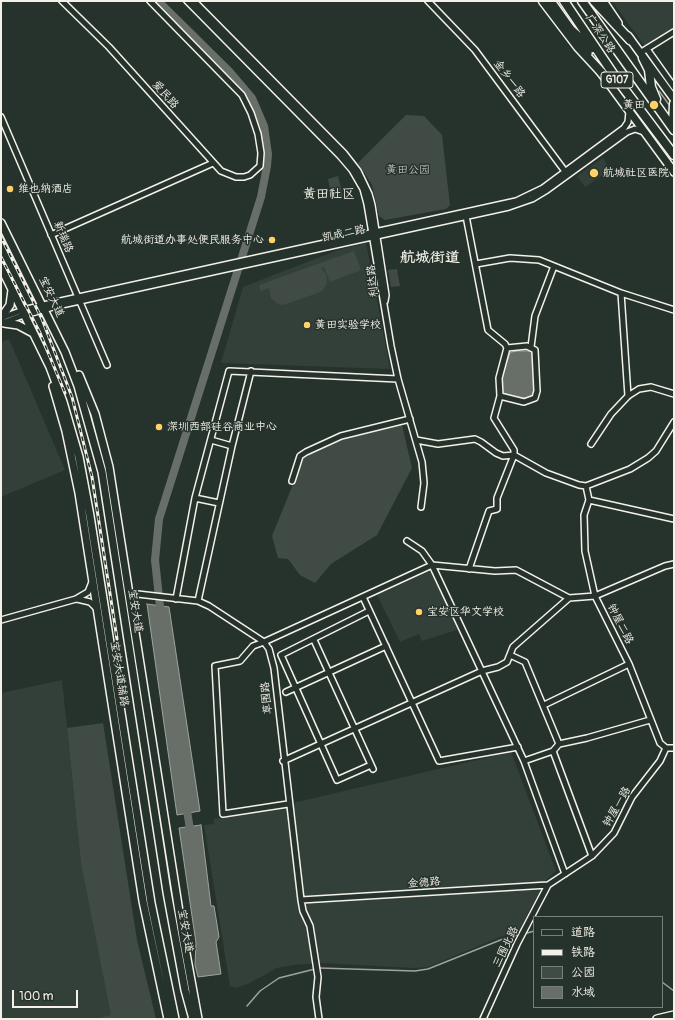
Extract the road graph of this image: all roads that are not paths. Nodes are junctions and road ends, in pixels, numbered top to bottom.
1 (62, 1) edge
2 (150, 1) edge
3 (190, 1) edge
4 (428, 1) edge
5 (543, 1) edge
6 (551, 1) edge
7 (564, 1) edge
8 (582, 1) edge
9 (594, 1) edge
10 (603, 1) edge
11 (570, 29) junction
12 (674, 32) edge
13 (630, 40) junction
14 (647, 49) junction
15 (601, 56) junction
16 (642, 56) junction
17 (602, 73) junction
18 (674, 87) edge
19 (674, 99) edge
20 (674, 104) edge
21 (628, 110) junction
22 (1, 117) edge
23 (665, 118) junction
24 (673, 129) edge
25 (646, 133) junction
26 (674, 155) edge
27 (213, 162) junction
28 (674, 172) edge
29 (566, 173) junction
30 (466, 215) junction
31 (1, 223) edge
32 (51, 235) junction
33 (374, 235) junction
34 (476, 264) junction
35 (554, 266) junction
36 (1, 267) edge
37 (10, 286) junction
38 (621, 293) junction
39 (80, 299) junction
40 (44, 307) junction
41 (674, 310) edge
42 (24, 312) junction
43 (2, 321) edge
44 (35, 334) junction
45 (531, 347) junction
46 (507, 348) junction
47 (65, 352) junction
48 (107, 365) dead end
49 (251, 371) junction
50 (398, 379) junction
51 (674, 394) edge
52 (500, 396) junction
53 (628, 396) junction
54 (410, 419) junction
55 (674, 422) edge
56 (211, 440) junction
57 (416, 440) junction
58 (591, 444) dead end
59 (232, 446) junction
60 (514, 455) junction
61 (292, 480) dead end
62 (586, 486) junction
63 (195, 498) junction
64 (589, 500) junction
65 (219, 503) junction
66 (422, 507) dead end
67 (674, 518) edge
68 (407, 541) dead end
69 (674, 564) edge
70 (432, 565) junction
71 (469, 569) junction
72 (93, 579) junction
73 (129, 593) junction
74 (595, 596) junction
75 (363, 597) junction
76 (569, 598) junction
77 (76, 599) junction
78 (176, 599) junction
79 (198, 601) junction
80 (98, 610) junction
81 (369, 611) junction
82 (1, 620) edge
83 (314, 640) junction
84 (264, 642) junction
85 (386, 646) junction
86 (510, 655) junction
87 (140, 661) junction
88 (629, 664) junction
89 (482, 671) junction
90 (329, 672) junction
91 (296, 687) junction
92 (286, 692) dead end
93 (412, 703) junction
94 (544, 705) junction
95 (140, 714) junction
96 (650, 720) junction
97 (355, 729) junction
98 (321, 744) junction
99 (558, 744) junction
100 (518, 747) junction
101 (666, 748) junction
102 (674, 748) edge
103 (553, 752) junction
104 (524, 760) junction
105 (283, 761) junction
106 (126, 790) junction
107 (288, 804) junction
108 (136, 815) junction
109 (592, 856) junction
110 (565, 874) junction
111 (548, 885) junction
112 (301, 900) junction
113 (674, 1015) edge
114 (168, 1019) edge
115 (175, 1019) edge
116 (193, 1019) edge
117 (198, 1019) edge
118 (320, 1019) edge
119 (482, 1019) edge
120 (657, 1019) edge

1 - 27 street, 爱民路
2 - 27 street, 爱民路
3 - 33 street, 利达路
4 - 29 street, 金乡一路
5 - 17 highway
6 - 11 main road
7 - 15 highway, 广深公路 / G107
8 - 23 highway, 广深公路 / G107
9 - 13 highway
10 - 13 main road
11 - 15 highway
11 - 17 main road
12 - 14 street
13 - 16 main road
14 - 16 street
14 - 18 street
15 - 26 highway, 广深公路 / G107
16 - 19 main road
16 - 23 highway
17 - 21 main road
20 - 24 highway
21 - 25 main road
21 - 29 street, 凯成二路
22 - 32 street, 新瑞路
23 - 24 highway, 广深公路 / G107
25 - 28 main road
25 - 29 street, 凯成二路
27 - 32 street
29 - 30 street, 凯成二路
30 - 33 street, 凯成二路
30 - 34 street
31 - 40 main road, 宝安大道
32 - 39 street, 新瑞路
33 - 39 street, 凯成二路
33 - 50 street, 利达路
34 - 35 street
34 - 46 street
35 - 38 street
35 - 45 street
36 - 37 main road
37 - 42 main road
37 - 43 main road
38 - 41 street
38 - 53 street
39 - 40 street, 凯成二路
39 - 48 street, 新瑞路
40 - 42 street, 凯成二路
40 - 47 main road, 宝安大道
42 - 43 street, 凯成二路
42 - 44 main road
43 - 44 main road
44 - 72 main road, 宝安大道辅路
44 - 108 main road
45 - 46 street
45 - 52 street
46 - 52 street
47 - 73 main road, 宝安大道辅路
47 - 95 main road, 宝安大道
49 - 50 street
49 - 56 street
49 - 59 street
50 - 54 street, 利达路
51 - 53 street
52 - 60 street
53 - 58 street
54 - 57 street, 利达路
54 - 61 street
55 - 62 street
56 - 59 street
56 - 63 street
57 - 60 street
57 - 66 street, 利达路
59 - 65 street
60 - 62 street
60 - 71 street
62 - 64 street
63 - 65 street
63 - 78 street
64 - 67 street
64 - 74 street, 钟屋二路
65 - 79 street
68 - 70 street
69 - 74 street
70 - 71 street
70 - 75 street
70 - 89 street
71 - 76 street
72 - 77 street
72 - 80 main road, 宝安大道辅路
73 - 78 street
73 - 87 main road, 宝安大道辅路
74 - 76 street
74 - 88 street, 钟屋二路
75 - 81 street
75 - 84 street
76 - 86 street
77 - 80 street
77 - 82 street
78 - 79 street
79 - 84 street
80 - 106 main road, 宝安大道辅路
81 - 83 street
81 - 85 street
83 - 90 street
83 - 91 street
84 - 105 street, 草围路
84 - 107 street
85 - 90 street
85 - 93 street
86 - 89 street
86 - 94 street
87 - 95 main road
87 - 117 main road, 宝安大道辅路
88 - 94 street
88 - 96 street, 钟屋二路
89 - 93 street
89 - 100 street
90 - 91 street
90 - 97 street
91 - 92 street
91 - 98 street
93 - 97 street
93 - 100 street
94 - 99 street
95 - 116 main road, 宝安大道
96 - 99 street
96 - 101 street, 钟屋二路
97 - 98 street
97 - 98 street
98 - 105 street
99 - 103 street
100 - 104 street
101 - 102 street
101 - 109 street, 钟屋一路
103 - 104 street
103 - 109 street
104 - 110 street
105 - 107 street, 草围路
106 - 108 main road
106 - 114 main road, 宝安大道辅路
107 - 112 street, 草围路
108 - 115 main road
109 - 110 street, 钟屋一路
110 - 111 street, 钟屋一路
111 - 112 street, 金德路
111 - 119 street, 三围北路
112 - 118 street, 草围路
113 - 120 main road

